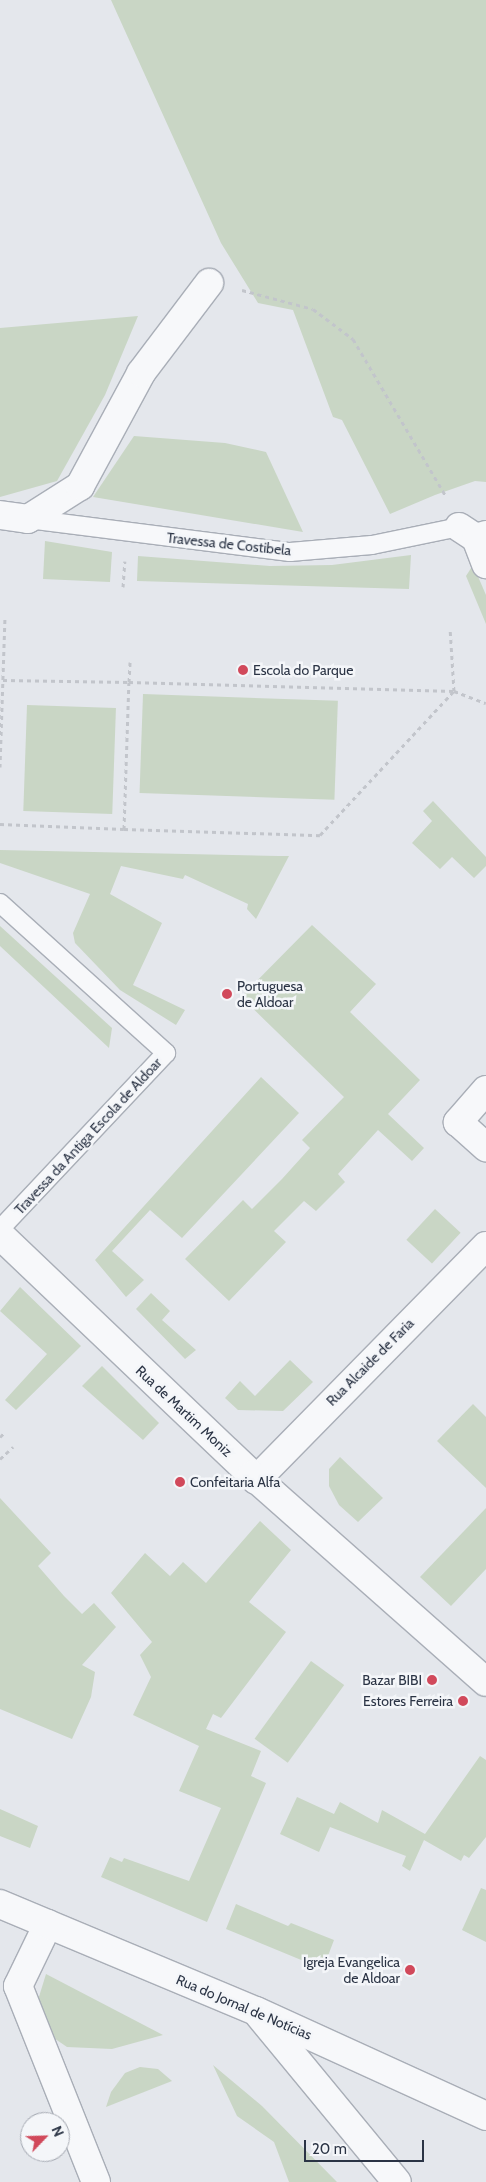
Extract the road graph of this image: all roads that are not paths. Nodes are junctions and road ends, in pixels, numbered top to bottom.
1 (209, 283) road end
2 (0, 515) edge
3 (28, 519) junction
4 (474, 533) edge
5 (486, 564) edge
6 (0, 902) edge
7 (486, 1090) edge
8 (486, 1147) edge
9 (0, 1229) edge
10 (0, 1235) edge
11 (486, 1246) edge
12 (256, 1480) junction
13 (486, 1682) edge
14 (0, 1904) edge
15 (48, 1924) junction
16 (256, 2011) junction
17 (486, 2116) edge
18 (96, 2182) edge
19 (397, 2182) edge

1 - 3 street
2 - 3 street, Travessa de Costibela
3 - 4 lane, Travessa de Costibela
4 - 5 street
6 - 9 lane, Travessa da Antiga Escola de Aldoar
7 - 8 street
10 - 12 street, Rua de Martim Moniz
11 - 12 street, Rua Alcaide de Faria
12 - 13 street, Rua de Martim Moniz
14 - 15 street, Rua do Jornal de Notícias
15 - 16 street, Rua do Jornal de Notícias
15 - 18 street
16 - 17 street, Rua do Jornal de Notícias
16 - 19 street

